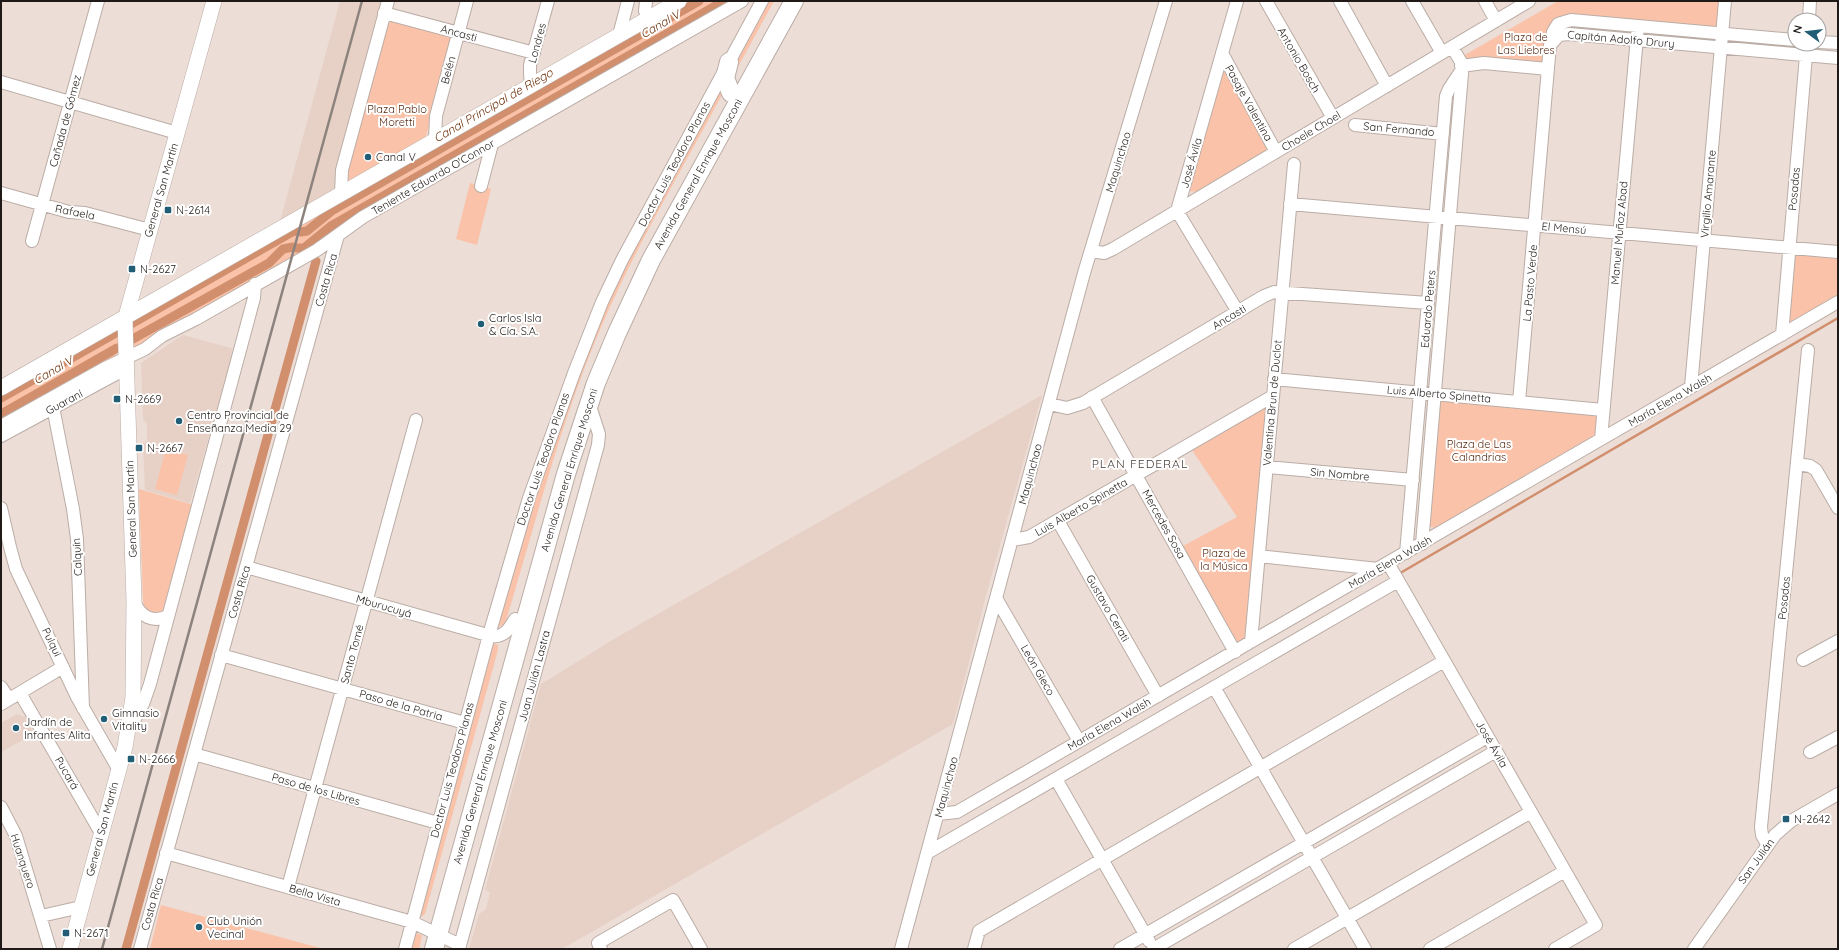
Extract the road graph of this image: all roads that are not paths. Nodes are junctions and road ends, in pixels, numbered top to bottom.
1 (98, 1) edge
2 (214, 1) edge
3 (388, 1) edge
4 (466, 1) edge
5 (548, 1) edge
6 (628, 1) edge
7 (646, 1) edge
8 (679, 1) edge
9 (762, 1) edge
10 (782, 1) edge
11 (794, 1) edge
12 (1166, 1) edge
13 (1237, 1) edge
14 (1266, 1) edge
15 (1340, 1) edge
16 (1412, 1) edge
17 (1485, 1) edge
18 (1529, 1) edge
19 (1725, 1) edge
20 (1810, 1) edge
21 (740, 2) edge
22 (1809, 12) edge
23 (384, 13) junction
24 (753, 17) junction
25 (648, 19) junction
26 (1496, 21) junction
27 (1638, 26) junction
28 (458, 33) junction
29 (1722, 33) junction
30 (619, 35) junction
31 (1787, 39) edge
32 (1637, 40) junction
33 (1827, 43) edge
34 (1838, 44) edge
35 (1550, 45) junction
36 (1721, 48) junction
37 (1447, 50) junction
38 (1787, 50) edge
39 (1806, 52) edge
40 (1814, 52) edge
41 (534, 53) junction
42 (1222, 54) junction
43 (1838, 58) edge
44 (729, 62) junction
45 (1462, 68) junction
46 (1548, 69) junction
47 (1, 82) edge
48 (532, 85) junction
49 (1387, 86) junction
50 (731, 93) junction
51 (70, 102) junction
52 (1333, 118) junction
53 (1355, 125) dead end
54 (177, 133) junction
55 (1443, 134) junction
56 (435, 140) junction
57 (492, 144) junction
58 (1276, 152) junction
59 (1294, 164) dead end
60 (481, 186) dead end
61 (1, 193) edge
62 (341, 193) junction
63 (42, 204) junction
64 (1290, 204) junction
65 (1177, 211) junction
66 (1436, 217) junction
67 (1449, 218) junction
68 (1535, 226) junction
69 (150, 230) junction
70 (1619, 233) junction
71 (338, 235) junction
72 (1704, 240) junction
73 (32, 241) dead end
74 (1789, 248) junction
75 (1091, 251) junction
76 (1838, 252) edge
77 (135, 284) junction
78 (255, 284) junction
79 (1282, 292) junction
80 (152, 302) junction
81 (1838, 302) edge
82 (1428, 303) junction
83 (1238, 312) junction
84 (126, 316) junction
85 (1782, 335) junction
86 (1808, 350) dead end
87 (126, 363) junction
88 (1274, 379) junction
89 (1692, 387) junction
90 (1, 388) edge
91 (1421, 393) junction
92 (1434, 394) junction
93 (1273, 396) junction
94 (1092, 397) junction
95 (1519, 402) junction
96 (589, 403) junction
97 (1048, 404) junction
98 (53, 407) junction
99 (1603, 410) junction
100 (416, 420) dead end
101 (1, 426) edge
102 (1, 436) edge
103 (1601, 439) junction
104 (1797, 464) junction
105 (1266, 467) junction
106 (1136, 475) junction
107 (1413, 480) junction
108 (1, 508) edge
109 (1838, 508) edge
110 (1058, 520) junction
111 (1012, 540) junction
112 (1422, 544) junction
113 (1406, 553) junction
114 (1259, 556) junction
115 (1383, 566) junction
116 (246, 567) junction
117 (1398, 581) junction
118 (996, 598) junction
119 (367, 601) junction
120 (134, 602) junction
121 (168, 616) junction
122 (515, 619) junction
123 (489, 635) junction
124 (1838, 641) edge
125 (1251, 642) junction
126 (1235, 652) junction
127 (221, 654) junction
128 (1804, 660) dead end
129 (1444, 661) junction
130 (64, 667) junction
131 (1, 687) edge
132 (1214, 687) junction
133 (343, 688) junction
134 (20, 693) junction
135 (1158, 696) junction
136 (5, 701) edge
137 (82, 708) junction
138 (465, 723) junction
139 (128, 730) junction
140 (1487, 736) junction
141 (1838, 737) edge
142 (1079, 741) junction
143 (1496, 751) junction
144 (1810, 752) dead end
145 (194, 754) junction
146 (1260, 767) junction
147 (118, 770) junction
148 (1056, 779) junction
149 (315, 788) junction
150 (1838, 794) edge
151 (1, 807) edge
152 (1531, 812) junction
153 (938, 814) junction
154 (438, 823) junction
155 (102, 833) junction
156 (1304, 843) junction
157 (1768, 844) junction
158 (927, 853) junction
159 (166, 854) junction
160 (1312, 857) junction
161 (1102, 859) junction
162 (1565, 871) junction
163 (288, 887) junction
164 (81, 907) junction
165 (41, 916) junction
166 (1348, 918) junction
167 (412, 922) junction
168 (1145, 934) junction
169 (433, 938) edge
170 (459, 947) edge
171 (50, 949) edge
172 (70, 949) edge
173 (140, 949) edge
174 (405, 949) edge
175 (424, 949) edge
176 (601, 949) edge
177 (701, 949) edge
178 (901, 949) edge
179 (974, 949) edge
180 (1120, 949) edge
181 (1153, 949) edge
182 (1294, 949) edge
183 (1365, 949) edge
184 (1430, 949) edge
185 (1555, 949) edge
186 (1694, 949) edge

1 - 51 street, Cañada de Gómez
2 - 54 main road, General San Martín
3 - 23 street
4 - 28 street, Belén
5 - 41 street, Londres
6 - 30 street
7 - 25 street
8 - 25 main road
9 - 24 street, Doctor Luis Teodoro Planas
10 - 50 highway, Avenida General Enrique Mosconi
11 - 96 highway, Avenida General Enrique Mosconi
12 - 75 street, Maquinchao
13 - 42 street, José Ávila
14 - 52 street, Antonio Bosch
15 - 49 street
16 - 37 street
17 - 26 street
18 - 26 street, Choele Choel
19 - 29 street, Virgilio Amarante
20 - 22 street
21 - 24 street
21 - 57 street, Teniente Eduardo O'Connor
23 - 28 street, Ancasti
23 - 62 street
24 - 44 street, Doctor Luis Teodoro Planas
25 - 30 main road
26 - 37 street, Choele Choel
27 - 29 street, Capitán Adolfo Drury
27 - 32 street, Manuel Muñoz Abad
27 - 35 street, Capitán Adolfo Drury
28 - 41 street, Ancasti
28 - 56 street, Belén
29 - 31 street, Capitán Adolfo Drury
29 - 36 street, Virgilio Amarante
30 - 48 main road
32 - 35 street, Capitán Adolfo Drury
32 - 36 street, Capitán Adolfo Drury
32 - 70 street, Manuel Muñoz Abad
33 - 34 street
35 - 46 street, La Pasto Verde
36 - 38 street, Capitán Adolfo Drury
36 - 72 street, Virgilio Amarante
37 - 45 street
37 - 49 street, Choele Choel
39 - 74 street, Posadas
40 - 43 street, Capitán Adolfo Drury
41 - 48 street, Londres
42 - 58 street, Pasaje Valentina
42 - 65 street, José Ávila
44 - 50 highway
44 - 123 street, Doctor Luis Teodoro Planas
45 - 46 street
45 - 55 street, Eduardo Peters
45 - 67 street, Eduardo Peters
46 - 68 street, La Pasto Verde
47 - 51 street
48 - 56 main road
49 - 52 street, Choele Choel
50 - 122 highway, Avenida General Enrique Mosconi
51 - 54 street
51 - 63 street, Cañada de Gómez
52 - 58 street, Choele Choel
53 - 55 street, San Fernando
54 - 69 main road, General San Martín
55 - 66 street, Eduardo Peters
56 - 62 main road
57 - 60 street
57 - 71 street, Teniente Eduardo O'Connor
58 - 65 street, Choele Choel
59 - 64 street, Valentina Brun de Duclot
61 - 63 street, Rafaela
62 - 80 main road
63 - 69 street, Rafaela
63 - 73 street, Cañada de Gómez
64 - 66 street, El Mensú
64 - 79 street, Valentina Brun de Duclot
65 - 75 street, Choele Choel
65 - 83 street
66 - 67 street, El Mensú
66 - 82 street, Eduardo Peters
67 - 68 street, El Mensú
67 - 92 street, Eduardo Peters
68 - 70 street, El Mensú
68 - 95 street, La Pasto Verde
69 - 77 main road, General San Martín
70 - 72 street, El Mensú
70 - 99 street, Manuel Muñoz Abad
71 - 78 street, Teniente Eduardo O'Connor
71 - 116 street, Costa Rica
72 - 74 street, El Mensú
72 - 89 street, Virgilio Amarante
74 - 76 street, El Mensú
74 - 85 street, Posadas
75 - 97 street, Maquinchao
77 - 80 main road
77 - 84 main road, General San Martín
78 - 87 street, Teniente Eduardo O'Connor
78 - 121 street
79 - 82 street, Ancasti
79 - 83 street, Ancasti
79 - 88 street, Valentina Brun de Duclot
80 - 84 main road
81 - 85 street, María Elena Walsh
82 - 91 street, Eduardo Peters
83 - 94 street, Ancasti
84 - 87 main road, General San Martín
84 - 90 main road
85 - 89 street, María Elena Walsh
86 - 104 street, Posadas
87 - 98 street, Guaraní
87 - 101 street
87 - 120 main road, General San Martín
88 - 91 street, Luis Alberto Spinetta
88 - 93 street, Valentina Brun de Duclot
89 - 103 street, María Elena Walsh
91 - 92 street, Luis Alberto Spinetta
91 - 107 street, Eduardo Peters
92 - 95 street, Luis Alberto Spinetta
92 - 112 street, Eduardo Peters
93 - 105 street, Valentina Brun de Duclot
93 - 106 street, Luis Alberto Spinetta
94 - 97 street, Ancasti
94 - 106 street, Mercedes Sosa
95 - 99 street, Luis Alberto Spinetta
96 - 169 highway, Avenida General Enrique Mosconi
96 - 170 street, Juan Julián Lastra
97 - 111 street, Maquinchao
98 - 102 street, Guaraní
98 - 137 street, Calquín
99 - 103 street, Manuel Muñoz Abad
100 - 119 street, Santo Tomé
103 - 112 street, María Elena Walsh
104 - 109 street
104 - 157 street, Posadas
105 - 107 street, Sin Nombre
105 - 114 street, Valentina Brun de Duclot
106 - 110 street, Luis Alberto Spinetta
106 - 126 street, Mercedes Sosa
107 - 113 street, Eduardo Peters
108 - 130 street, Pulqui
110 - 111 street, Luis Alberto Spinetta
110 - 135 street, Gustavo Cerati
111 - 118 street, Maquinchao
112 - 113 street, María Elena Walsh
113 - 115 street, María Elena Walsh
114 - 115 street
114 - 125 street, Valentina Brun de Duclot
115 - 117 street, José Ávila
115 - 125 street, María Elena Walsh
116 - 119 street, Mburucuyá
116 - 127 street, Costa Rica
117 - 129 street, José Ávila
117 - 132 street, María Elena Walsh
118 - 142 street, León Gieco
118 - 153 street, Maquinchao
119 - 123 street, Mburucuyá
119 - 133 street, Santo Tomé
120 - 121 street
120 - 139 main road, General San Martín
121 - 139 street
122 - 123 street, Mburucuyá
122 - 169 highway, Avenida General Enrique Mosconi
123 - 138 street, Doctor Luis Teodoro Planas
124 - 128 street
125 - 126 street, María Elena Walsh
126 - 135 street, María Elena Walsh
127 - 133 street, Paso de la Patria
127 - 145 street, Costa Rica
129 - 140 street, José Ávila
129 - 146 street
130 - 134 street
130 - 137 street, Pulqui
131 - 136 street
132 - 146 street
132 - 148 street, María Elena Walsh
133 - 138 street, Paso de la Patria
133 - 149 street, Santo Tomé
134 - 136 street
134 - 155 street, Pucará
135 - 142 street, María Elena Walsh
137 - 147 street, Pulqui
138 - 154 street, Doctor Luis Teodoro Planas
139 - 147 main road, General San Martín
140 - 143 street, José Ávila
140 - 156 street
141 - 144 street
142 - 153 street, María Elena Walsh
143 - 152 street, José Ávila
143 - 160 street
145 - 149 street, Paso de los Libres
145 - 159 street, Costa Rica
146 - 156 street
146 - 161 street
147 - 155 main road, General San Martín
148 - 158 street, María Elena Walsh
148 - 161 street
149 - 154 street, Paso de los Libres
149 - 163 street, Santo Tomé
150 - 157 street, San Julián
151 - 165 street, Huanquero
152 - 162 street, José Ávila
152 - 166 street
153 - 158 street, Maquinchao
154 - 167 street, Doctor Luis Teodoro Planas
155 - 164 main road, General San Martín
156 - 160 street
156 - 168 street
157 - 186 street, San Julián
158 - 178 street, Maquinchao
159 - 163 street, Bella Vista
159 - 173 street, Costa Rica
160 - 166 street
160 - 181 street
161 - 168 street
161 - 179 street
162 - 184 street
162 - 185 street, José Ávila
163 - 167 street, Bella Vista
164 - 165 street
164 - 172 main road, General San Martín
165 - 171 street, Huanquero
166 - 182 street
166 - 183 street
167 - 169 street, Bella Vista
167 - 174 street, Doctor Luis Teodoro Planas
168 - 180 street
168 - 181 street
169 - 170 street, Bella Vista
169 - 175 highway, Avenida General Enrique Mosconi
176 - 177 street

